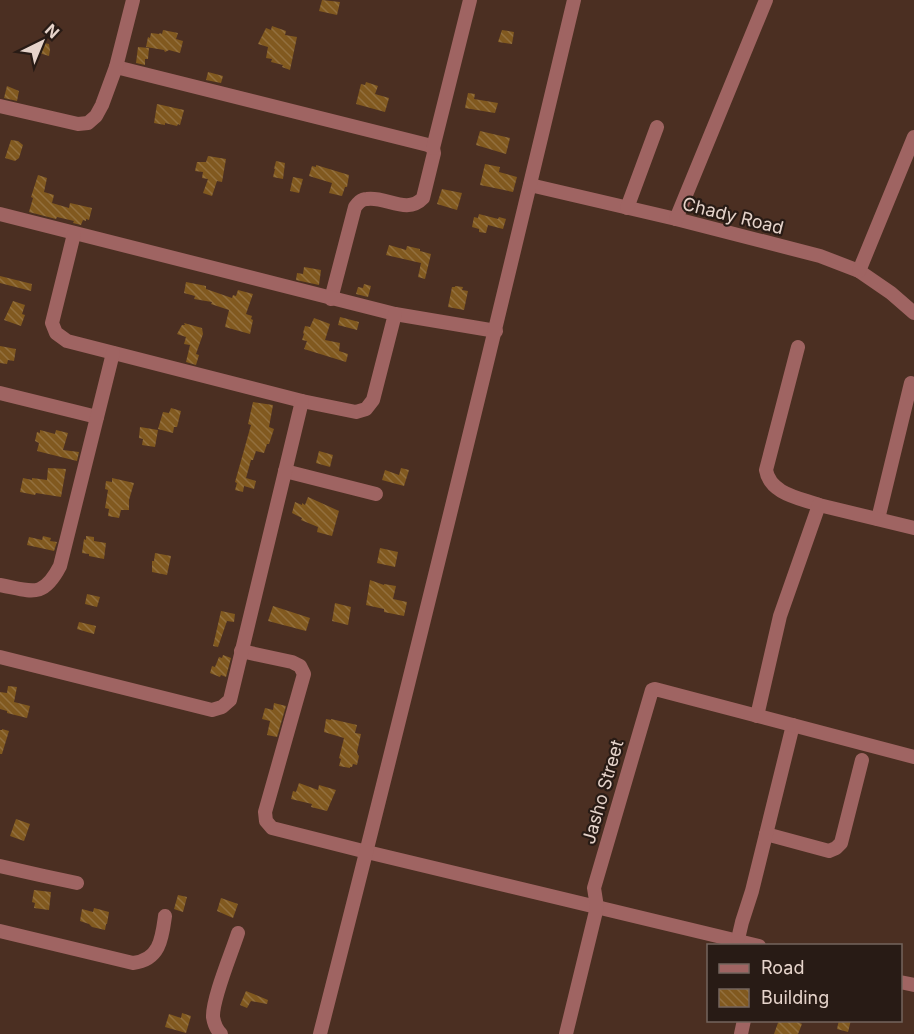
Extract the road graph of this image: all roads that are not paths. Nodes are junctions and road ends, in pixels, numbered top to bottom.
1 (133, 0) edge
2 (471, 0) edge
3 (574, 0) edge
4 (766, 0) edge
5 (116, 67) junction
6 (0, 106) edge
7 (657, 127) dead end
8 (914, 137) edge
9 (433, 148) junction
10 (530, 185) junction
11 (627, 208) junction
12 (0, 214) edge
13 (675, 219) junction
14 (74, 234) junction
15 (859, 271) junction
16 (331, 299) junction
17 (914, 313) edge
18 (395, 314) junction
19 (496, 331) junction
20 (798, 347) dead end
21 (113, 353) junction
22 (911, 383) dead end
23 (0, 393) edge
24 (302, 401) junction
25 (97, 417) junction
26 (285, 471) junction
27 (376, 494) dead end
28 (819, 505) junction
29 (878, 519) junction
30 (914, 528) edge
31 (0, 585) edge
32 (242, 651) junction
33 (0, 657) edge
34 (758, 716) junction
35 (793, 725) junction
36 (914, 757) edge
37 (862, 760) dead end
38 (766, 834) junction
39 (367, 852) junction
40 (0, 866) edge
41 (77, 882) dead end
42 (597, 907) junction
43 (165, 916) dead end
44 (0, 931) edge
45 (238, 933) dead end
46 (738, 939) junction
47 (756, 944) edge
48 (221, 1034) edge
49 (320, 1034) edge
50 (566, 1034) edge

1 - 5 street
2 - 9 street
3 - 10 street
4 - 13 street
5 - 6 street
5 - 9 street
7 - 11 street
8 - 15 street
9 - 16 street
10 - 11 street, Chady Road
10 - 19 street
11 - 13 street, Chady Road
12 - 14 street
13 - 15 street, Chady Road
14 - 16 street
14 - 21 street
15 - 17 street, Chady Road
16 - 18 street
18 - 19 street
18 - 24 street
19 - 39 street
20 - 28 street
21 - 24 street
21 - 25 street
22 - 29 street
23 - 25 street
24 - 26 street
25 - 31 street
26 - 27 street
26 - 32 street
28 - 29 street
28 - 34 street
29 - 30 street
32 - 33 street
32 - 39 street
34 - 35 street
34 - 42 street, Jasho Street
35 - 36 street
35 - 38 street
37 - 38 street
38 - 46 street
39 - 42 street
39 - 49 street
40 - 41 street
42 - 46 street
42 - 50 street, Jasho Street
43 - 44 street
45 - 48 street
46 - 47 street

